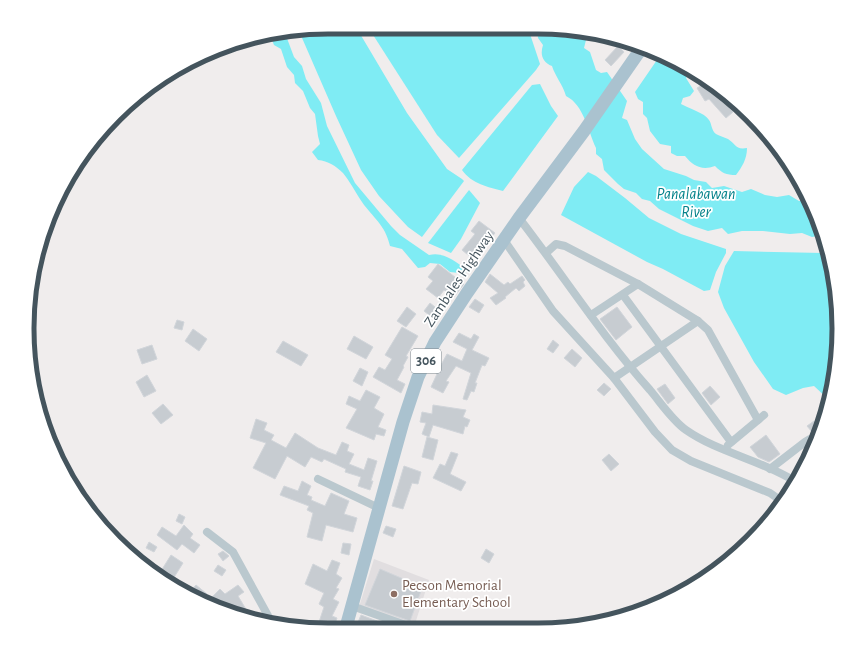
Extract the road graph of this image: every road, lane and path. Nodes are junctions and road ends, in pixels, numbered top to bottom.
1 (640, 53) edge
2 (519, 218) junction
3 (504, 240) junction
4 (546, 253) junction
5 (638, 284) junction
6 (623, 295) junction
7 (591, 315) junction
8 (698, 321) junction
9 (661, 346) junction
10 (630, 367) junction
11 (614, 378) junction
12 (811, 439) edge
13 (730, 442) junction
14 (722, 449) junction
15 (770, 469) junction
16 (318, 479) dead end
17 (791, 479) edge
18 (777, 499) edge
19 (378, 508) junction
20 (207, 532) dead end
21 (352, 606) junction
22 (269, 616) edge
23 (347, 623) edge
24 (400, 623) edge

1 - 2 main road, Zambales Highway / 306
2 - 3 main road, Zambales Highway / 306
2 - 4 street
3 - 11 street
3 - 19 main road, Zambales Highway / 306
4 - 5 street
4 - 7 street
5 - 6 street
5 - 8 street
6 - 7 street
6 - 9 street
7 - 10 street
8 - 9 street
8 - 13 street
9 - 10 street
9 - 13 street
10 - 11 street
10 - 14 street
11 - 18 street
12 - 15 street
13 - 14 street
14 - 15 street
15 - 17 street
16 - 19 street
19 - 21 main road, Zambales Highway / 306
20 - 22 street
21 - 23 main road, Zambales Highway / 306
21 - 24 street

